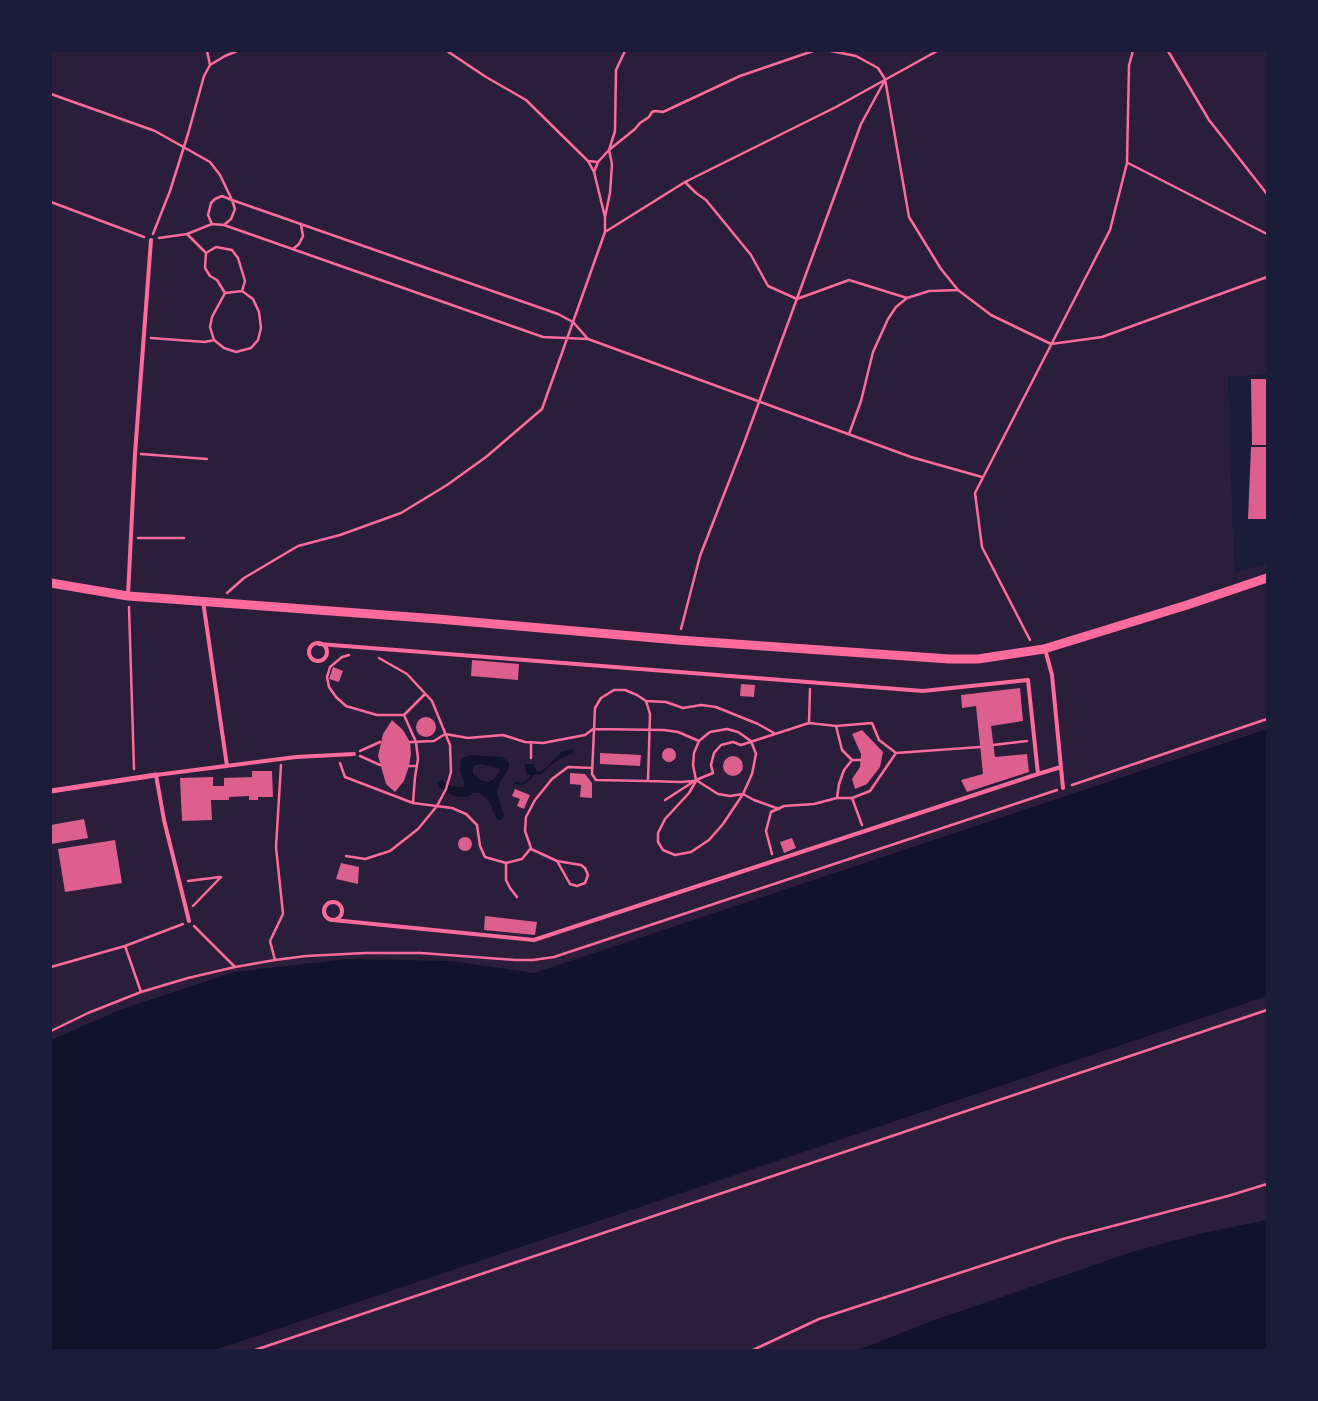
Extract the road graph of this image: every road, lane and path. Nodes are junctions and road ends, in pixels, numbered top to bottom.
1 (207, 51) edge
2 (237, 51) edge
3 (447, 51) edge
4 (625, 51) edge
5 (813, 51) edge
6 (831, 51) edge
7 (937, 51) edge
8 (1133, 51) edge
9 (1168, 51) edge
10 (210, 65) junction
11 (885, 79) junction
12 (51, 94) edge
13 (184, 148) junction
14 (609, 150) junction
15 (588, 162) junction
16 (598, 162) junction
17 (1127, 162) junction
18 (594, 172) junction
19 (685, 182) junction
20 (1267, 194) edge
21 (232, 200) junction
22 (51, 202) edge
23 (605, 217) junction
24 (299, 223) junction
25 (212, 224) junction
26 (224, 225) junction
27 (605, 232) junction
28 (187, 234) junction
29 (1267, 234) edge
30 (151, 240) junction
31 (293, 249) junction
32 (206, 253) junction
33 (1267, 277) edge
34 (958, 290) junction
35 (242, 292) junction
36 (225, 293) junction
37 (907, 298) junction
38 (797, 299) junction
39 (573, 322) junction
40 (143, 338) junction
41 (568, 338) junction
42 (588, 339) junction
43 (214, 340) junction
44 (1051, 344) junction
45 (759, 401) junction
46 (849, 434) junction
47 (136, 454) junction
48 (207, 459) dead end
49 (982, 477) junction
50 (184, 538) dead end
51 (131, 539) junction
52 (1267, 578) edge
53 (51, 583) edge
54 (128, 596) junction
55 (203, 601) junction
56 (216, 602) junction
57 (678, 640) junction
58 (319, 644) junction
59 (1040, 650) junction
60 (351, 655) dead end
61 (374, 657) dead end
62 (810, 682) junction
63 (425, 694) junction
64 (646, 701) junction
65 (404, 715) junction
66 (809, 723) junction
67 (836, 726) junction
68 (593, 729) junction
69 (651, 731) junction
70 (774, 733) junction
71 (445, 734) junction
72 (699, 741) junction
73 (751, 741) junction
74 (1034, 741) junction
75 (380, 742) dead end
76 (410, 742) dead end
77 (416, 742) junction
78 (531, 742) junction
79 (993, 745) dead end
80 (980, 746) dead end
81 (896, 753) junction
82 (354, 754) junction
83 (336, 755) junction
84 (530, 758) dead end
85 (281, 759) junction
86 (852, 760) junction
87 (860, 760) dead end
88 (380, 765) dead end
89 (228, 766) junction
90 (409, 766) dead end
91 (417, 766) junction
92 (592, 768) junction
93 (1061, 768) junction
94 (1038, 774) junction
95 (156, 775) junction
96 (134, 778) junction
97 (696, 780) junction
98 (648, 781) junction
99 (1063, 788) dead end
100 (51, 791) edge
101 (743, 794) junction
102 (838, 798) junction
103 (852, 798) junction
104 (665, 800) dead end
105 (413, 803) junction
106 (437, 806) junction
107 (779, 809) junction
108 (864, 830) junction
109 (531, 848) junction
110 (346, 856) dead end
111 (774, 860) junction
112 (557, 861) junction
113 (506, 863) junction
114 (180, 883) junction
115 (517, 897) dead end
116 (187, 912) junction
117 (333, 920) junction
118 (189, 921) junction
119 (125, 946) junction
120 (276, 960) dead end
121 (51, 967) edge
122 (235, 967) dead end
123 (141, 992) dead end
124 (1267, 1010) edge
125 (1267, 1184) edge
126 (255, 1350) edge
127 (753, 1350) edge

1 - 10 path
2 - 10 path
3 - 15 path
4 - 14 path
5 - 14 path
6 - 11 path
7 - 11 path
8 - 17 path
9 - 20 path
10 - 13 path
11 - 19 path
11 - 34 path
11 - 38 path
12 - 13 path
13 - 21 path
13 - 30 path
14 - 16 path
14 - 23 path
15 - 16 path
15 - 18 path
16 - 18 path
17 - 29 path
17 - 44 path
18 - 23 path
19 - 27 path
19 - 38 path
21 - 24 path
21 - 25 path
21 - 26 path
22 - 30 path
23 - 27 path
24 - 31 path
24 - 39 path
25 - 26 path
25 - 28 path
26 - 31 path
27 - 39 path
28 - 30 path
28 - 32 path
30 - 40 lane
31 - 41 path
32 - 35 path
32 - 36 path
33 - 44 path
34 - 37 path
34 - 44 path
35 - 36 path
35 - 43 path
36 - 43 path
37 - 38 path
37 - 46 path
38 - 45 path
39 - 41 path
39 - 42 path
40 - 43 path
40 - 47 lane
41 - 42 path
41 - 56 path
42 - 45 path
44 - 49 path
45 - 46 path
45 - 57 path
46 - 49 path
47 - 48 path
47 - 51 lane
49 - 59 path
50 - 51 path
51 - 54 lane
52 - 59 street
53 - 54 street
54 - 55 street
54 - 96 path
55 - 56 street
55 - 89 lane
56 - 57 street
57 - 59 street
58 - 58 lane
58 - 62 lane
59 - 93 lane
60 - 65 path
61 - 63 path
62 - 66 path
62 - 74 lane
63 - 65 path
63 - 71 path
64 - 68 path
64 - 69 path
64 - 70 path
65 - 77 path
66 - 67 path
66 - 70 path
67 - 81 path
67 - 86 path
68 - 69 path
68 - 78 path
68 - 92 path
69 - 72 path
69 - 98 path
70 - 73 path
71 - 77 path
71 - 78 path
71 - 106 path
72 - 73 path
72 - 97 path
73 - 97 path
73 - 101 path
74 - 79 path
74 - 94 lane
75 - 82 path
76 - 77 path
77 - 91 path
78 - 84 path
80 - 81 path
81 - 103 path
82 - 83 lane
82 - 88 path
83 - 85 lane
83 - 105 path
85 - 89 lane
85 - 120 path
86 - 87 path
86 - 102 path
89 - 95 lane
90 - 91 path
91 - 105 path
92 - 98 path
92 - 109 path
93 - 94 lane
93 - 99 lane
94 - 108 lane
95 - 96 street
95 - 114 lane
96 - 100 street
97 - 98 path
97 - 101 path
97 - 101 path
97 - 104 path
101 - 107 path
102 - 103 path
102 - 107 path
103 - 108 path
105 - 106 path
106 - 110 path
106 - 113 path
107 - 111 path
108 - 111 lane
109 - 112 path
109 - 113 path
111 - 117 lane
112 - 112 path
113 - 115 path
114 - 116 lane
114 - 116 path
116 - 118 lane
117 - 117 lane
118 - 119 path
118 - 122 path
119 - 121 path
119 - 123 path
124 - 126 path
125 - 127 path

